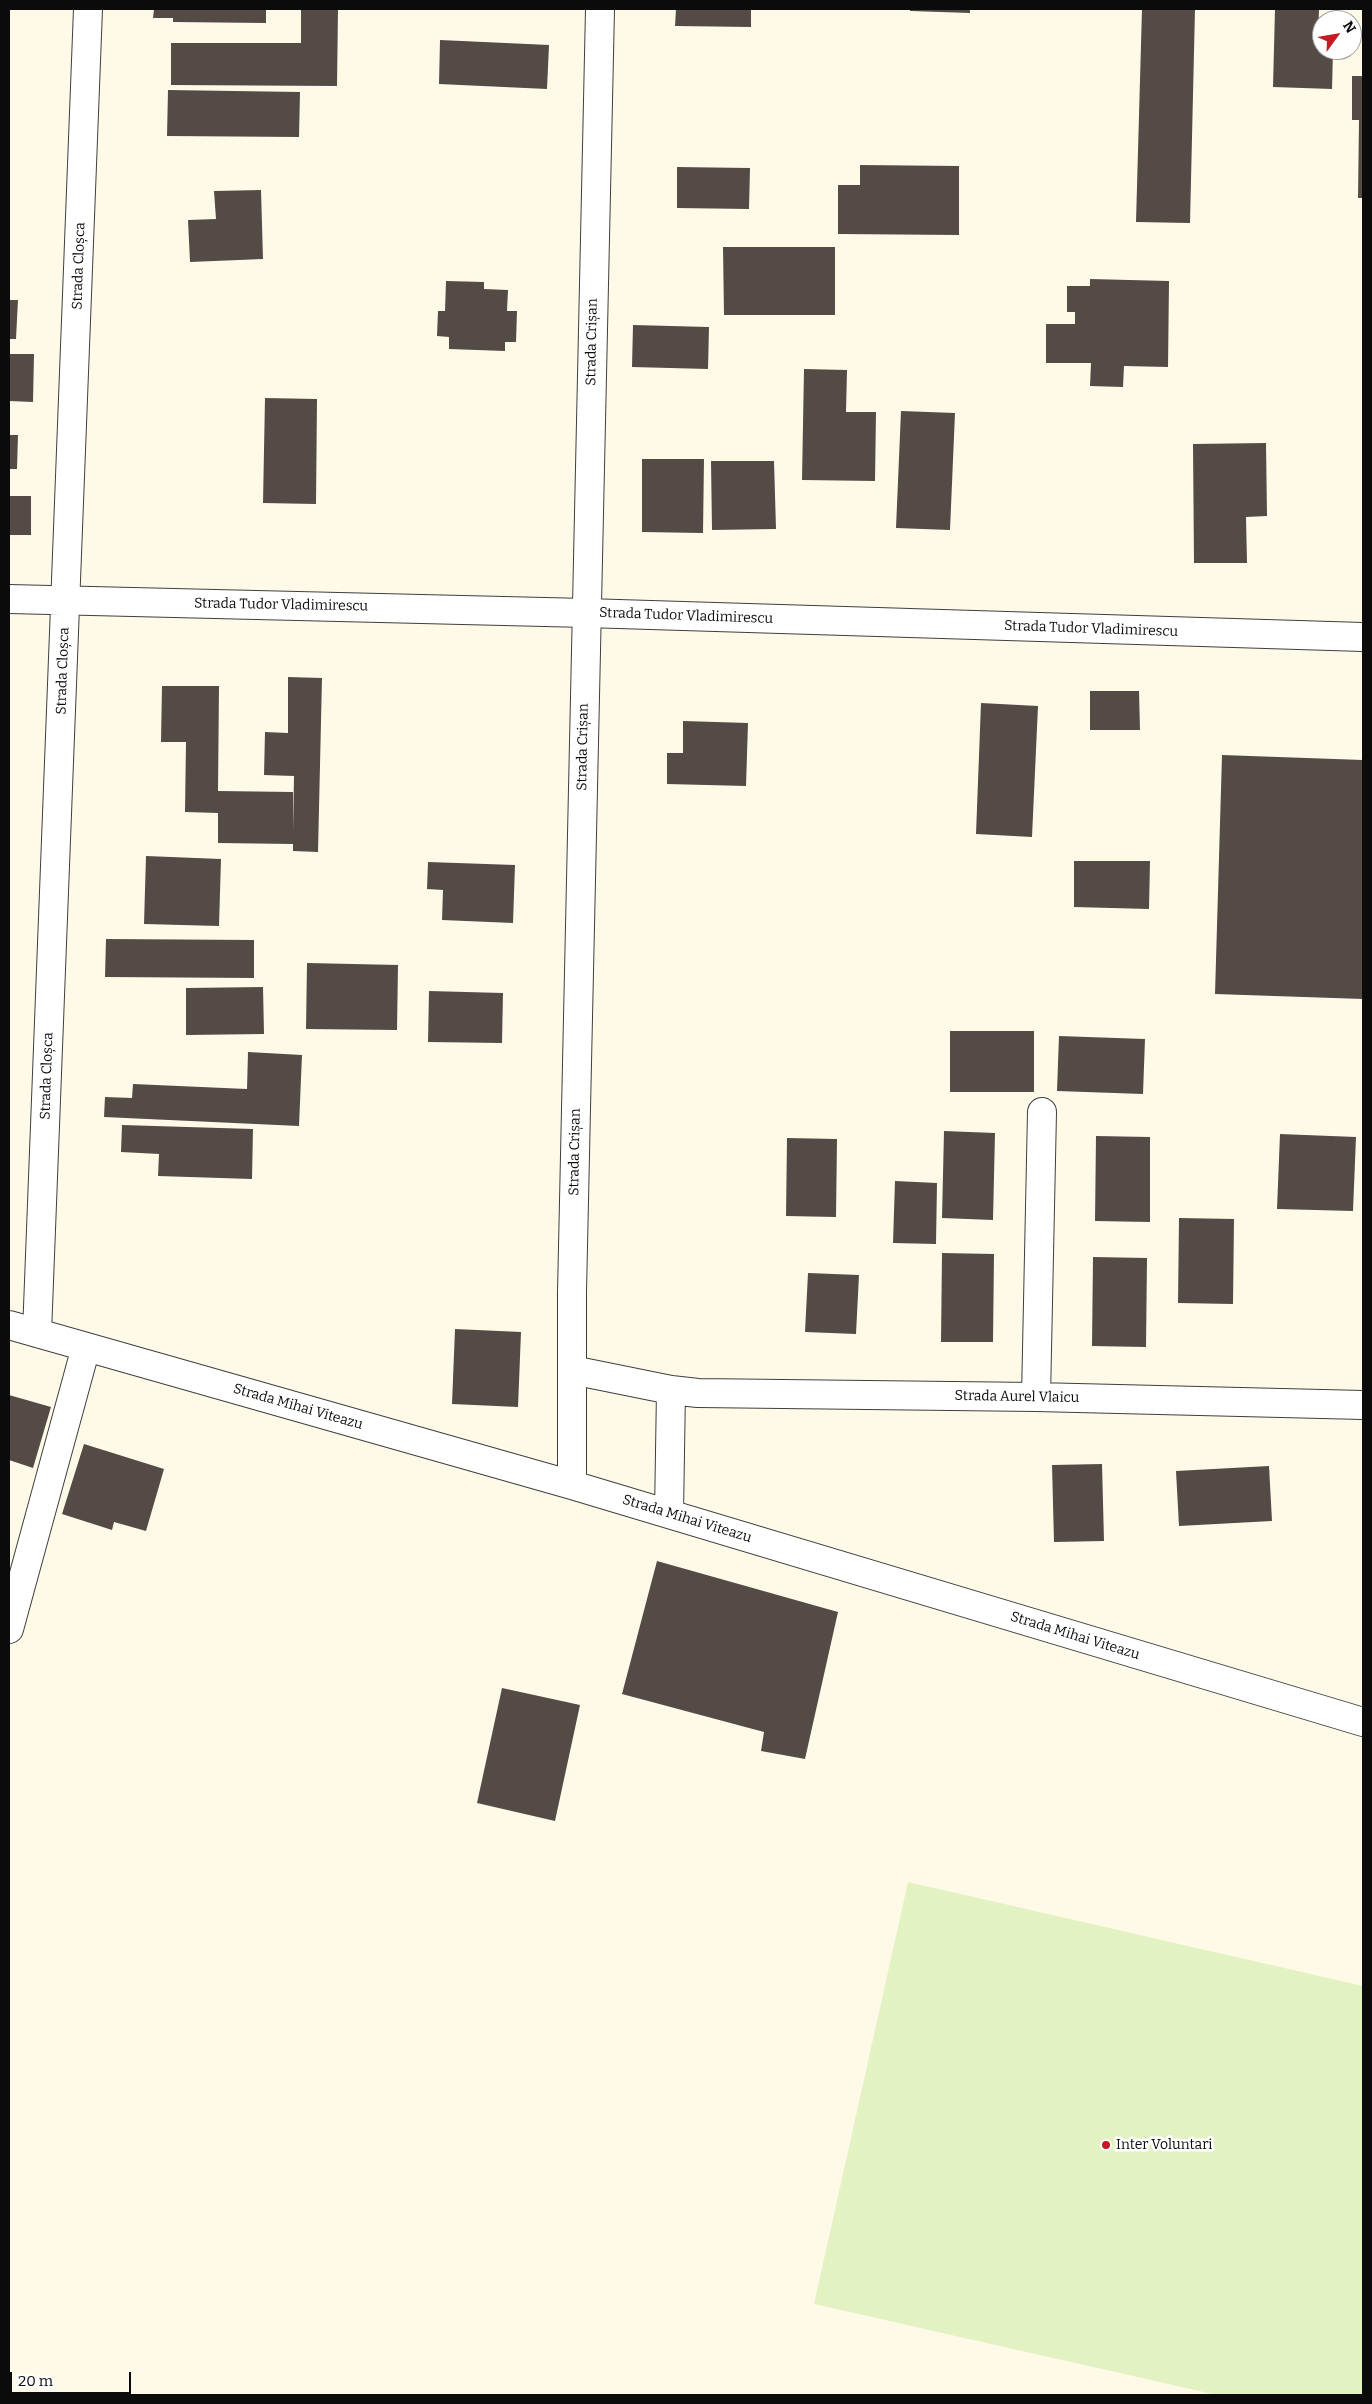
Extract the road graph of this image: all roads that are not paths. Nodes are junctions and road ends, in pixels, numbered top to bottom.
1 (88, 9) edge
2 (600, 9) edge
3 (9, 599) edge
4 (66, 600) junction
5 (586, 613) junction
6 (1363, 637) edge
7 (1042, 1112) dead end
8 (9, 1325) edge
9 (37, 1333) junction
10 (86, 1347) junction
11 (572, 1370) junction
12 (671, 1390) junction
13 (1036, 1397) junction
14 (1363, 1406) edge
15 (572, 1485) junction
16 (669, 1514) junction
17 (9, 1629) edge
18 (1363, 1722) edge

1 - 4 street, Strada Cloșca
2 - 5 street, Strada Crișan
3 - 4 street, Strada Tudor Vladimirescu
4 - 5 street, Strada Tudor Vladimirescu
4 - 9 street, Strada Cloșca
5 - 6 street, Strada Tudor Vladimirescu
5 - 11 street, Strada Crișan
7 - 13 street
8 - 9 street, Strada Mihai Viteazu
9 - 10 street, Strada Mihai Viteazu
10 - 15 street, Strada Mihai Viteazu
10 - 17 street
11 - 12 street, Strada Aurel Vlaicu
11 - 15 street, Strada Crișan
12 - 13 street, Strada Aurel Vlaicu
12 - 16 street
13 - 14 street, Strada Aurel Vlaicu
15 - 16 street, Strada Mihai Viteazu
16 - 18 street, Strada Mihai Viteazu

